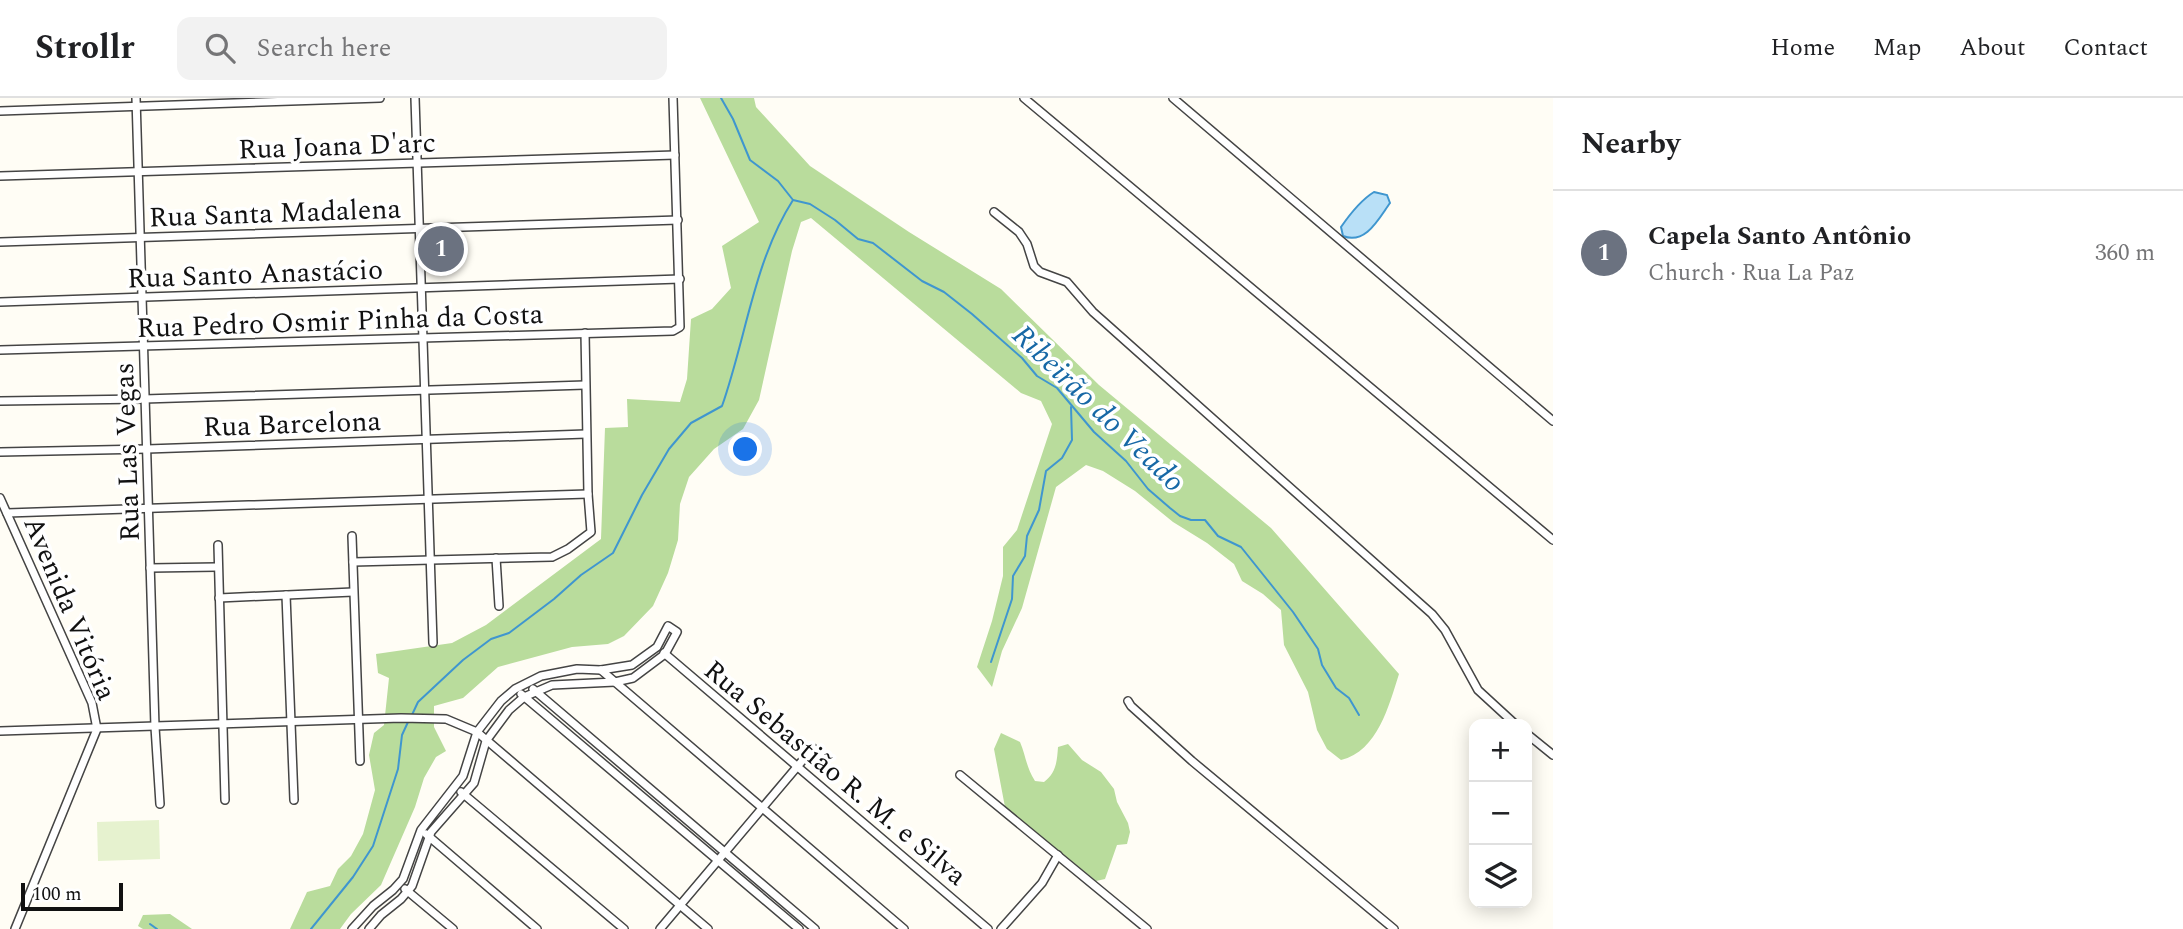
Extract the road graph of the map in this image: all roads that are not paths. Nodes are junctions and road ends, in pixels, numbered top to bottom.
1 (380, 98) edge
2 (415, 98) edge
3 (674, 98) edge
4 (1024, 98) edge
5 (1173, 98) edge
6 (136, 102) edge
7 (0, 111) edge
8 (675, 155) junction
9 (417, 163) junction
10 (138, 172) junction
11 (0, 176) edge
12 (994, 212) dead end
13 (678, 220) junction
14 (420, 228) junction
15 (140, 237) junction
16 (0, 242) edge
17 (680, 279) junction
18 (422, 289) junction
19 (142, 298) junction
20 (0, 302) edge
21 (585, 333) junction
22 (424, 339) junction
23 (144, 346) junction
24 (0, 350) edge
25 (585, 385) junction
26 (426, 390) junction
27 (144, 399) junction
28 (0, 401) edge
29 (1553, 421) edge
30 (586, 434) junction
31 (427, 440) junction
32 (147, 449) junction
33 (0, 452) edge
34 (587, 494) junction
35 (0, 498) edge
36 (429, 501) junction
37 (149, 509) junction
38 (7, 513) junction
39 (352, 536) dead end
40 (1553, 540) edge
41 (218, 545) dead end
42 (496, 558) junction
43 (430, 559) junction
44 (353, 562) junction
45 (150, 568) junction
46 (217, 568) junction
47 (353, 592) junction
48 (286, 595) junction
49 (219, 598) junction
50 (499, 606) dead end
51 (433, 643) dead end
52 (657, 647) junction
53 (665, 654) junction
54 (601, 670) junction
55 (615, 682) junction
56 (526, 683) junction
57 (515, 689) junction
58 (535, 691) junction
59 (524, 696) junction
60 (1128, 701) dead end
61 (1510, 719) edge
62 (359, 720) junction
63 (292, 722) junction
64 (222, 724) junction
65 (155, 727) junction
66 (97, 729) junction
67 (0, 731) edge
68 (477, 732) junction
69 (1532, 738) edge
70 (486, 741) junction
71 (813, 748) dead end
72 (1553, 755) edge
73 (360, 761) dead end
74 (797, 766) junction
75 (960, 775) dead end
76 (455, 787) junction
77 (464, 794) junction
78 (225, 800) dead end
79 (294, 800) dead end
80 (160, 804) dead end
81 (762, 808) junction
82 (421, 830) junction
83 (429, 837) junction
84 (725, 854) junction
85 (1058, 855) junction
86 (719, 861) junction
87 (398, 884) junction
88 (408, 891) junction
89 (680, 905) junction
90 (355, 926) edge
91 (15, 929) edge
92 (368, 929) edge
93 (453, 929) edge
94 (537, 929) edge
95 (624, 929) edge
96 (660, 929) edge
97 (708, 929) edge
98 (799, 929) edge
99 (815, 929) edge
100 (904, 929) edge
101 (988, 929) edge
102 (1001, 929) edge
103 (1147, 929) edge
104 (1394, 929) edge

1 - 6 street
2 - 9 street
3 - 8 street
4 - 40 street
5 - 29 street
6 - 7 street
6 - 10 street, Rua Las Vegas
8 - 9 street, Rua Joana D'arc
8 - 13 street
9 - 10 street, Rua Joana D'arc
9 - 14 street
10 - 11 street, Rua Joana D'arc
10 - 15 street, Rua Las Vegas
12 - 61 street
13 - 14 street, Rua Santa Madalena
13 - 17 street
14 - 15 street, Rua Santa Madalena
14 - 18 street
15 - 16 street, Rua Santa Madalena
15 - 19 street, Rua Las Vegas
17 - 18 street, Rua Santo Anastácio
17 - 21 street, Rua Pedro Osmir Pinha da Costa
18 - 19 street, Rua Santo Anastácio
18 - 22 street
19 - 20 street, Rua Santo Anastácio
19 - 23 street, Rua Las Vegas
21 - 22 street, Rua Pedro Osmir Pinha da Costa
21 - 25 street
22 - 23 street, Rua Pedro Osmir Pinha da Costa
22 - 26 street
23 - 24 street, Rua Pedro Osmir Pinha da Costa
23 - 27 street, Rua Las Vegas
25 - 26 street
25 - 30 street
26 - 27 street
26 - 31 street
27 - 28 street
27 - 32 street, Rua Las Vegas
30 - 31 street, Rua Barcelona
30 - 34 street
31 - 32 street, Rua Barcelona
31 - 36 street
32 - 33 street, Rua Barcelona
32 - 37 street, Rua Las Vegas
34 - 36 street
34 - 42 street
35 - 38 street, Avenida Vitória
36 - 37 street
36 - 43 street
37 - 38 street
37 - 45 street, Rua Las Vegas
38 - 66 street, Avenida Vitória
39 - 44 street
41 - 46 street
42 - 43 street
42 - 50 street
43 - 44 street
43 - 51 street
44 - 47 street
45 - 46 street
45 - 65 street, Rua Las Vegas
46 - 49 street
47 - 48 street
47 - 62 street
48 - 49 street
48 - 63 street
49 - 64 street
52 - 53 street, Rua Sebastião R. M. e Silva
52 - 53 street
52 - 54 street
53 - 55 street
53 - 74 street, Rua Sebastião R. M. e Silva
54 - 55 street
54 - 56 street
55 - 58 street
55 - 81 street
56 - 57 street
56 - 58 street
57 - 59 street
57 - 68 street
58 - 59 street
58 - 84 street
59 - 70 street
59 - 86 street
60 - 104 street
62 - 63 street
62 - 68 street
62 - 73 street
63 - 64 street
63 - 79 street
64 - 65 street
64 - 78 street
65 - 66 street
65 - 80 street, Rua Las Vegas
66 - 67 street
66 - 91 street, Avenida Vitória
68 - 70 street
68 - 76 street
69 - 72 street
70 - 77 street
70 - 89 street
71 - 74 street
74 - 81 street
74 - 101 street, Rua Sebastião R. M. e Silva
75 - 85 street
76 - 77 street
76 - 82 street
77 - 83 street
77 - 95 street
81 - 84 street
81 - 100 street
82 - 83 street
82 - 87 street
83 - 88 street
83 - 94 street
84 - 86 street
84 - 99 street
85 - 102 street
85 - 103 street
86 - 89 street
86 - 98 street
87 - 88 street
87 - 90 street
88 - 92 street
88 - 93 street
89 - 96 street
89 - 97 street
90 - 92 street

